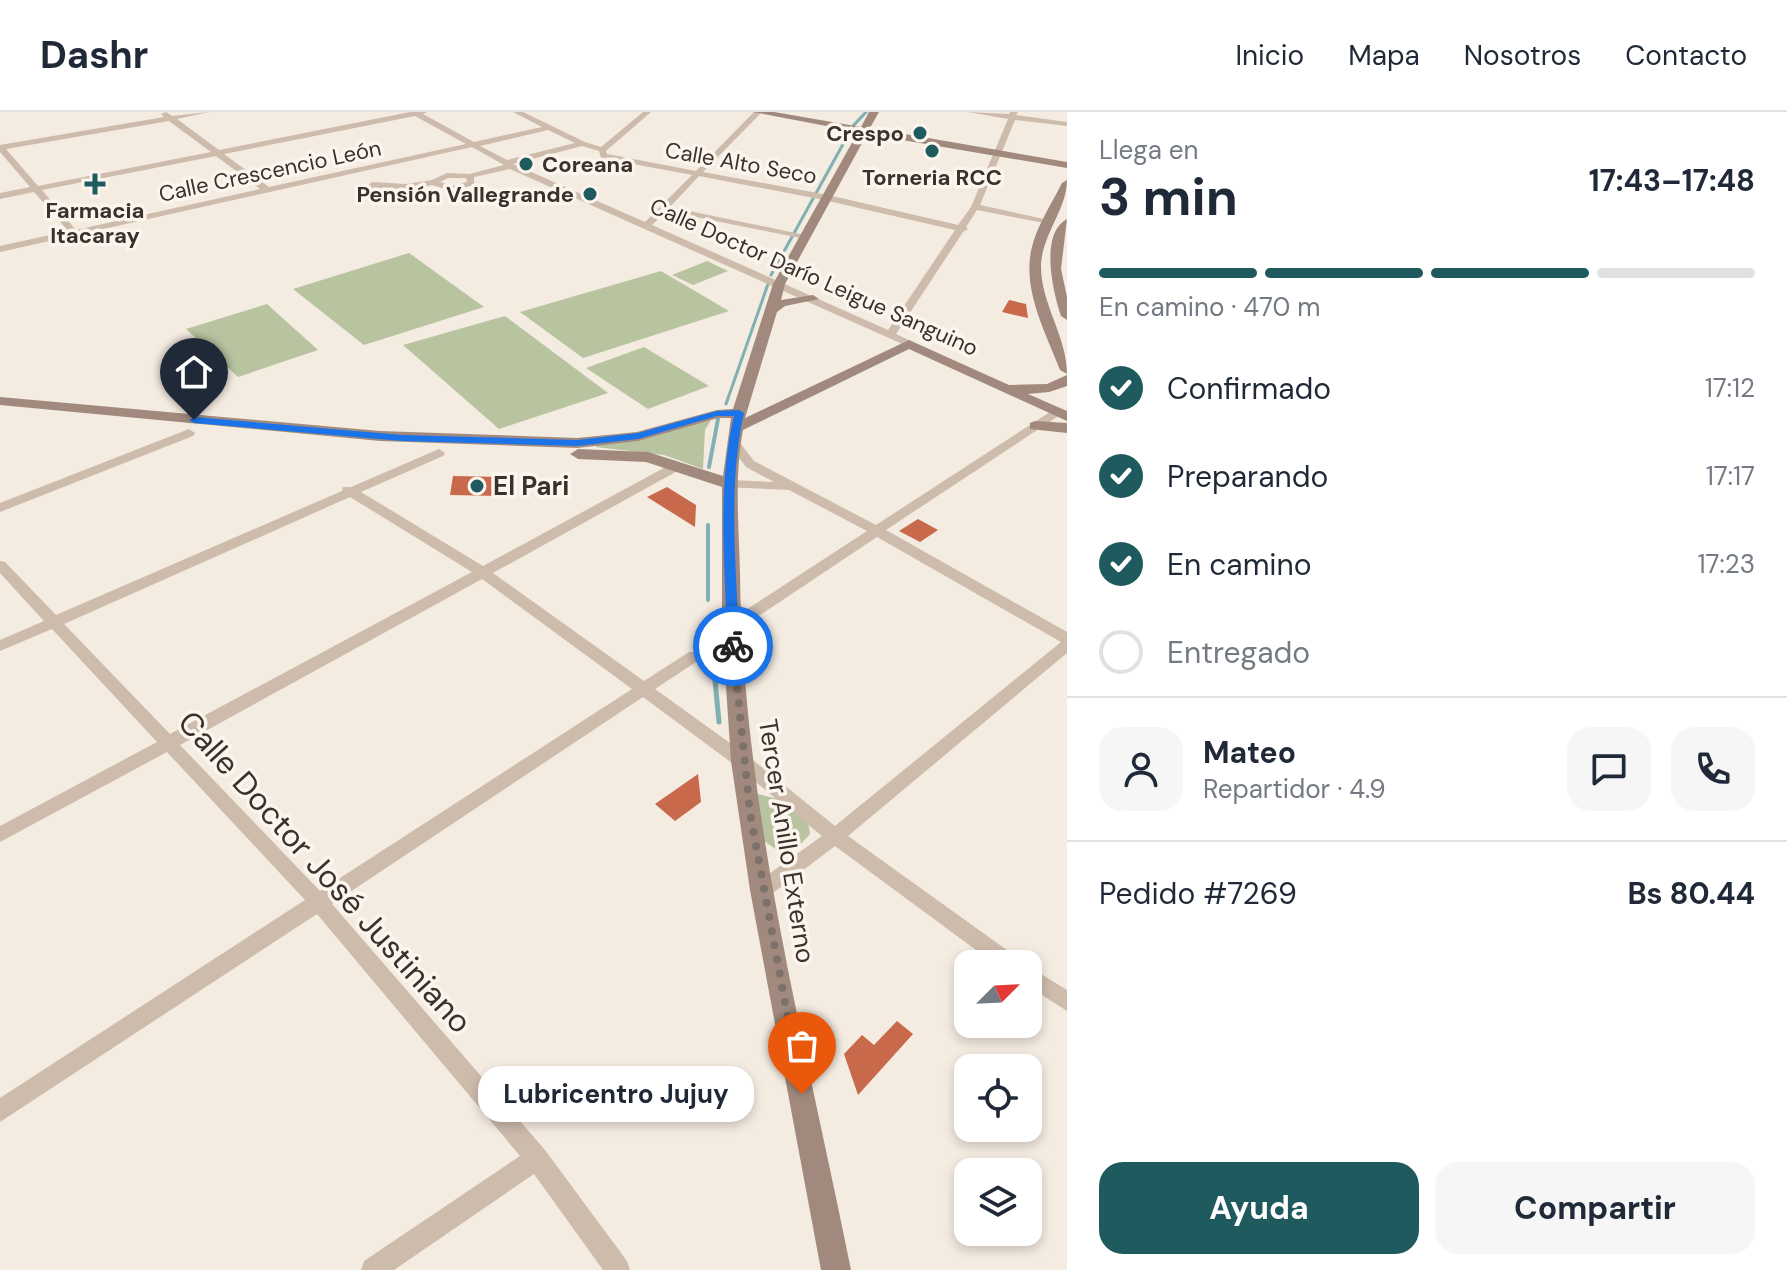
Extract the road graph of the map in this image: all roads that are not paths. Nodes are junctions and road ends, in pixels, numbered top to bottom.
1 (162, 112) edge
2 (205, 112) edge
3 (517, 112) edge
4 (647, 112) edge
5 (758, 112) edge
6 (874, 112) edge
7 (972, 112) edge
8 (419, 113) edge
9 (1013, 114) edge
10 (171, 118) junction
11 (1067, 124) edge
12 (549, 128) junction
13 (860, 130) junction
14 (582, 144) junction
15 (472, 145) junction
16 (0, 148) edge
17 (602, 150) junction
18 (215, 153) junction
19 (997, 153) junction
20 (508, 164) junction
21 (1067, 165) edge
22 (699, 174) junction
23 (1067, 183) edge
24 (406, 187) dead end
25 (35, 189) junction
26 (267, 190) junction
27 (0, 196) edge
28 (826, 198) junction
29 (975, 207) junction
30 (664, 208) junction
31 (1049, 221) junction
32 (1067, 224) edge
33 (646, 226) junction
34 (963, 229) junction
35 (73, 232) junction
36 (802, 235) junction
37 (0, 249) edge
38 (771, 280) junction
39 (1036, 283) junction
40 (1063, 296) edge
41 (813, 299) junction
42 (769, 311) junction
43 (1067, 316) edge
44 (890, 335) junction
45 (909, 344) junction
46 (1067, 370) edge
47 (1067, 379) edge
48 (1004, 387) junction
49 (0, 401) edge
50 (0, 414) edge
51 (1062, 414) edge
52 (1035, 426) junction
53 (736, 427) junction
54 (1067, 428) edge
55 (189, 433) junction
56 (439, 453) junction
57 (677, 466) junction
58 (730, 484) junction
59 (792, 486) junction
60 (348, 490) junction
61 (0, 508) edge
62 (879, 532) junction
63 (0, 565) edge
64 (481, 571) junction
65 (53, 622) junction
66 (731, 627) junction
67 (1067, 642) edge
68 (0, 646) edge
69 (694, 656) dead end
70 (644, 688) junction
71 (169, 742) junction
72 (742, 761) junction
73 (0, 835) edge
74 (835, 836) junction
75 (762, 890) junction
76 (319, 902) junction
77 (992, 950) edge
78 (1042, 985) edge
79 (1067, 1002) edge
80 (0, 1111) edge
81 (537, 1158) junction
82 (373, 1270) edge
83 (618, 1270) edge
84 (836, 1270) edge

1 - 10 street
2 - 10 street
3 - 12 street, Calle Alto Seco
4 - 17 street
5 - 13 street
5 - 22 street
6 - 13 street, Tercer Anillo Externo
7 - 9 street
8 - 15 street, Calle Doctor Darío Leigue Sanguino
8 - 18 street
9 - 11 street
9 - 19 street
10 - 16 street
10 - 18 street
12 - 14 street, Calle Alto Seco
12 - 15 street, Calle Crescencio León
13 - 19 street
13 - 28 street, Tercer Anillo Externo
14 - 17 street, Calle Alto Seco
14 - 20 street
15 - 20 street, Calle Doctor Darío Leigue Sanguino
15 - 26 street, Calle Crescencio León
16 - 25 street
17 - 22 street, Calle Alto Seco
18 - 25 street
18 - 26 street
19 - 21 street
19 - 29 street
20 - 24 street
20 - 33 street, Calle Doctor Darío Leigue Sanguino
22 - 28 street, Calle Alto Seco
22 - 30 street
23 - 31 street
25 - 27 street
25 - 35 street
26 - 35 street, Calle Crescencio León
28 - 34 street, Calle Alto Seco
28 - 36 street, Tercer Anillo Externo
29 - 31 street
29 - 34 street
30 - 33 street
30 - 36 street
31 - 39 street
32 - 40 street
33 - 38 street, Calle Doctor Darío Leigue Sanguino
34 - 44 street
35 - 37 street, Calle Crescencio León
36 - 38 street, Tercer Anillo Externo
38 - 41 street, Calle Doctor Darío Leigue Sanguino
38 - 42 street, Tercer Anillo Externo
39 - 40 street
39 - 46 street
40 - 43 street
41 - 42 street
41 - 44 street, Calle Doctor Darío Leigue Sanguino
42 - 53 street, Tercer Anillo Externo
44 - 45 street, Calle Doctor Darío Leigue Sanguino
45 - 48 street, Calle Doctor Darío Leigue Sanguino
45 - 53 street
47 - 48 street
48 - 51 street, Calle Doctor Darío Leigue Sanguino
49 - 53 street
50 - 55 street
51 - 52 street
52 - 54 street
52 - 62 street
53 - 58 street, Tercer Anillo Externo
53 - 59 street
55 - 56 street
55 - 61 street
56 - 57 street
56 - 60 street
57 - 58 street
57 - 64 street
58 - 59 street
58 - 66 street, Tercer Anillo Externo
59 - 62 street
60 - 64 street
60 - 65 street
62 - 66 street
62 - 67 street
63 - 65 street, Calle Doctor José Justiniano
64 - 70 street
64 - 71 street
65 - 68 street
65 - 71 street, Calle Doctor José Justiniano
66 - 72 street, Tercer Anillo Externo
67 - 74 street
69 - 70 street
70 - 72 street
70 - 76 street
71 - 73 street
71 - 76 street, Calle Doctor José Justiniano
72 - 74 street
72 - 75 street, Tercer Anillo Externo
74 - 75 street
74 - 77 street
75 - 84 street, Tercer Anillo Externo
76 - 80 street
76 - 81 street, Calle Doctor José Justiniano
78 - 79 street
81 - 82 street
81 - 83 street, Calle Doctor José Justiniano

